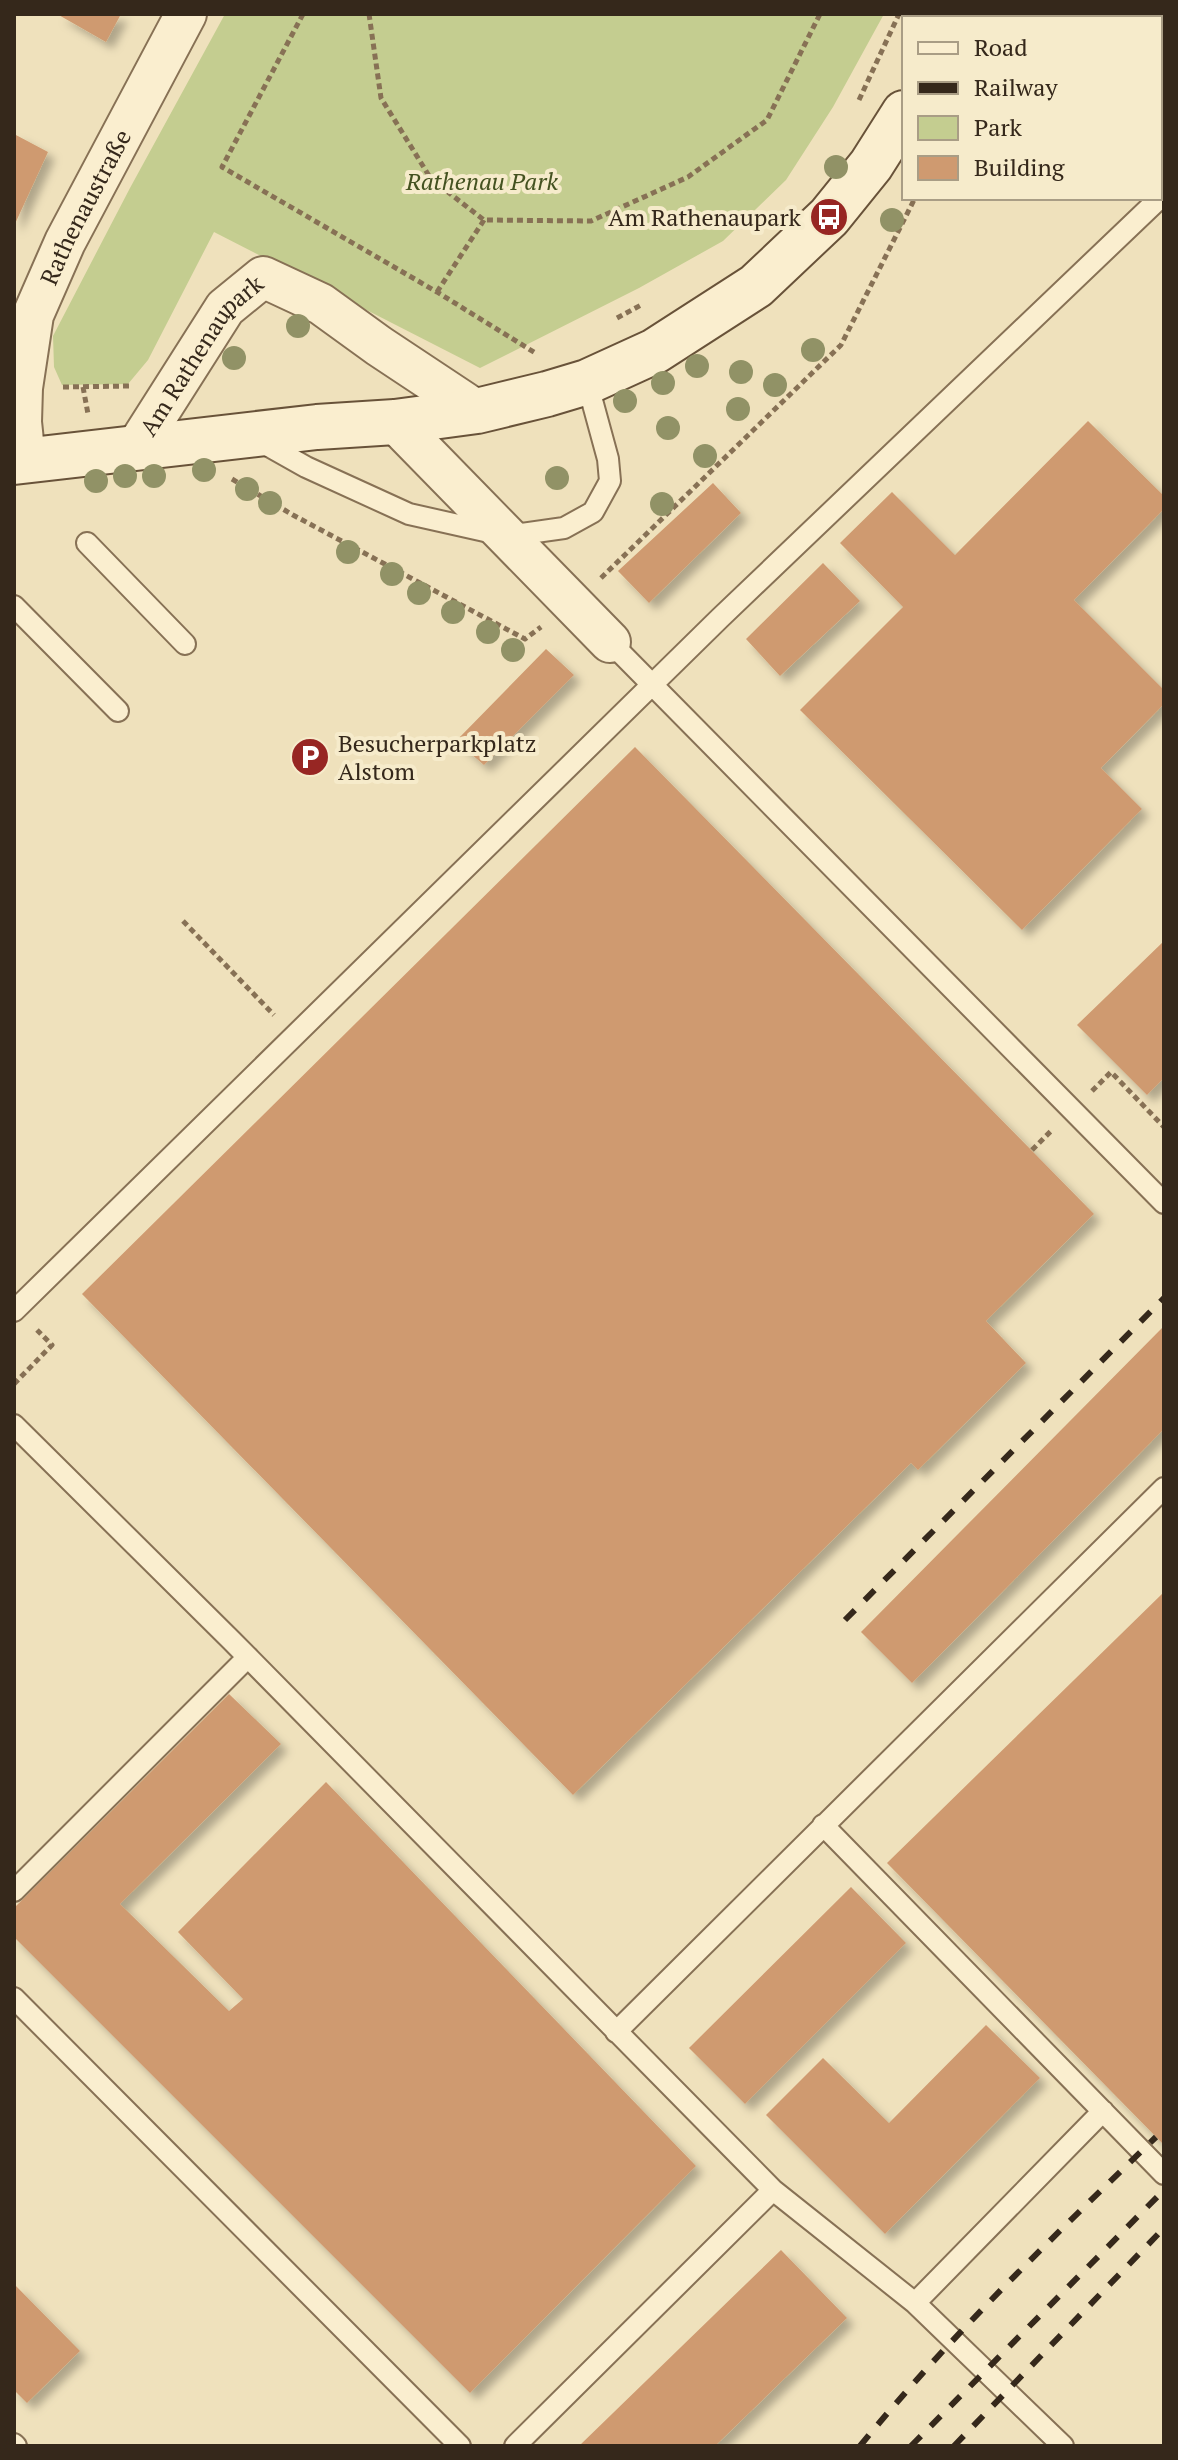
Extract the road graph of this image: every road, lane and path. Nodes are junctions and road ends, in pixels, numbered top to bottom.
1 (186, 14) edge
2 (303, 14) edge
3 (369, 14) edge
4 (820, 14) edge
5 (899, 14) edge
6 (855, 108) dead end
7 (902, 116) edge
8 (1158, 200) edge
9 (484, 220) junction
10 (437, 292) junction
11 (652, 299) dead end
12 (611, 321) dead end
13 (531, 365) dead end
14 (587, 382) junction
15 (477, 411) junction
16 (395, 422) junction
17 (251, 436) junction
18 (136, 448) junction
19 (20, 461) edge
20 (507, 536) junction
21 (87, 543) dead end
22 (14, 606) edge
23 (610, 642) joint
24 (185, 644) dead end
25 (653, 684) junction
26 (118, 711) dead end
27 (183, 921) dead end
28 (295, 1037) junction
29 (1164, 1203) edge
30 (15, 1310) edge
31 (14, 1384) edge
32 (14, 1425) edge
33 (1164, 1488) edge
34 (248, 1657) junction
35 (823, 1825) junction
36 (14, 1891) edge
37 (14, 1998) edge
38 (616, 2032) junction
39 (1103, 2111) junction
40 (1164, 2174) edge
41 (773, 2190) junction
42 (915, 2303) junction
43 (460, 2446) edge
44 (515, 2446) edge
45 (1063, 2446) edge

1 - 19 street, Rathenaustraße
2 - 10 path
3 - 9 path
4 - 9 path
5 - 6 path
7 - 14 main road, Am Rathenaupark
8 - 25 lane
9 - 10 path
10 - 13 path
11 - 12 path
14 - 15 main road, Am Rathenaupark
14 - 20 lane
15 - 16 main road, Am Rathenaupark
15 - 18 street, Am Rathenaupark
16 - 17 main road, Am Rathenaupark
16 - 20 street
17 - 18 main road, Am Rathenaupark
17 - 20 lane
18 - 19 main road, Am Rathenaupark
20 - 23 street
21 - 24 lane
22 - 26 lane
23 - 25 lane
25 - 28 lane
25 - 29 lane
27 - 28 path
28 - 30 lane
30 - 31 path
32 - 34 lane
33 - 35 lane
34 - 36 lane
34 - 38 lane
35 - 38 lane
35 - 39 lane
37 - 43 lane
38 - 41 lane
39 - 40 lane
39 - 42 lane
41 - 42 lane
41 - 44 lane
42 - 45 lane

